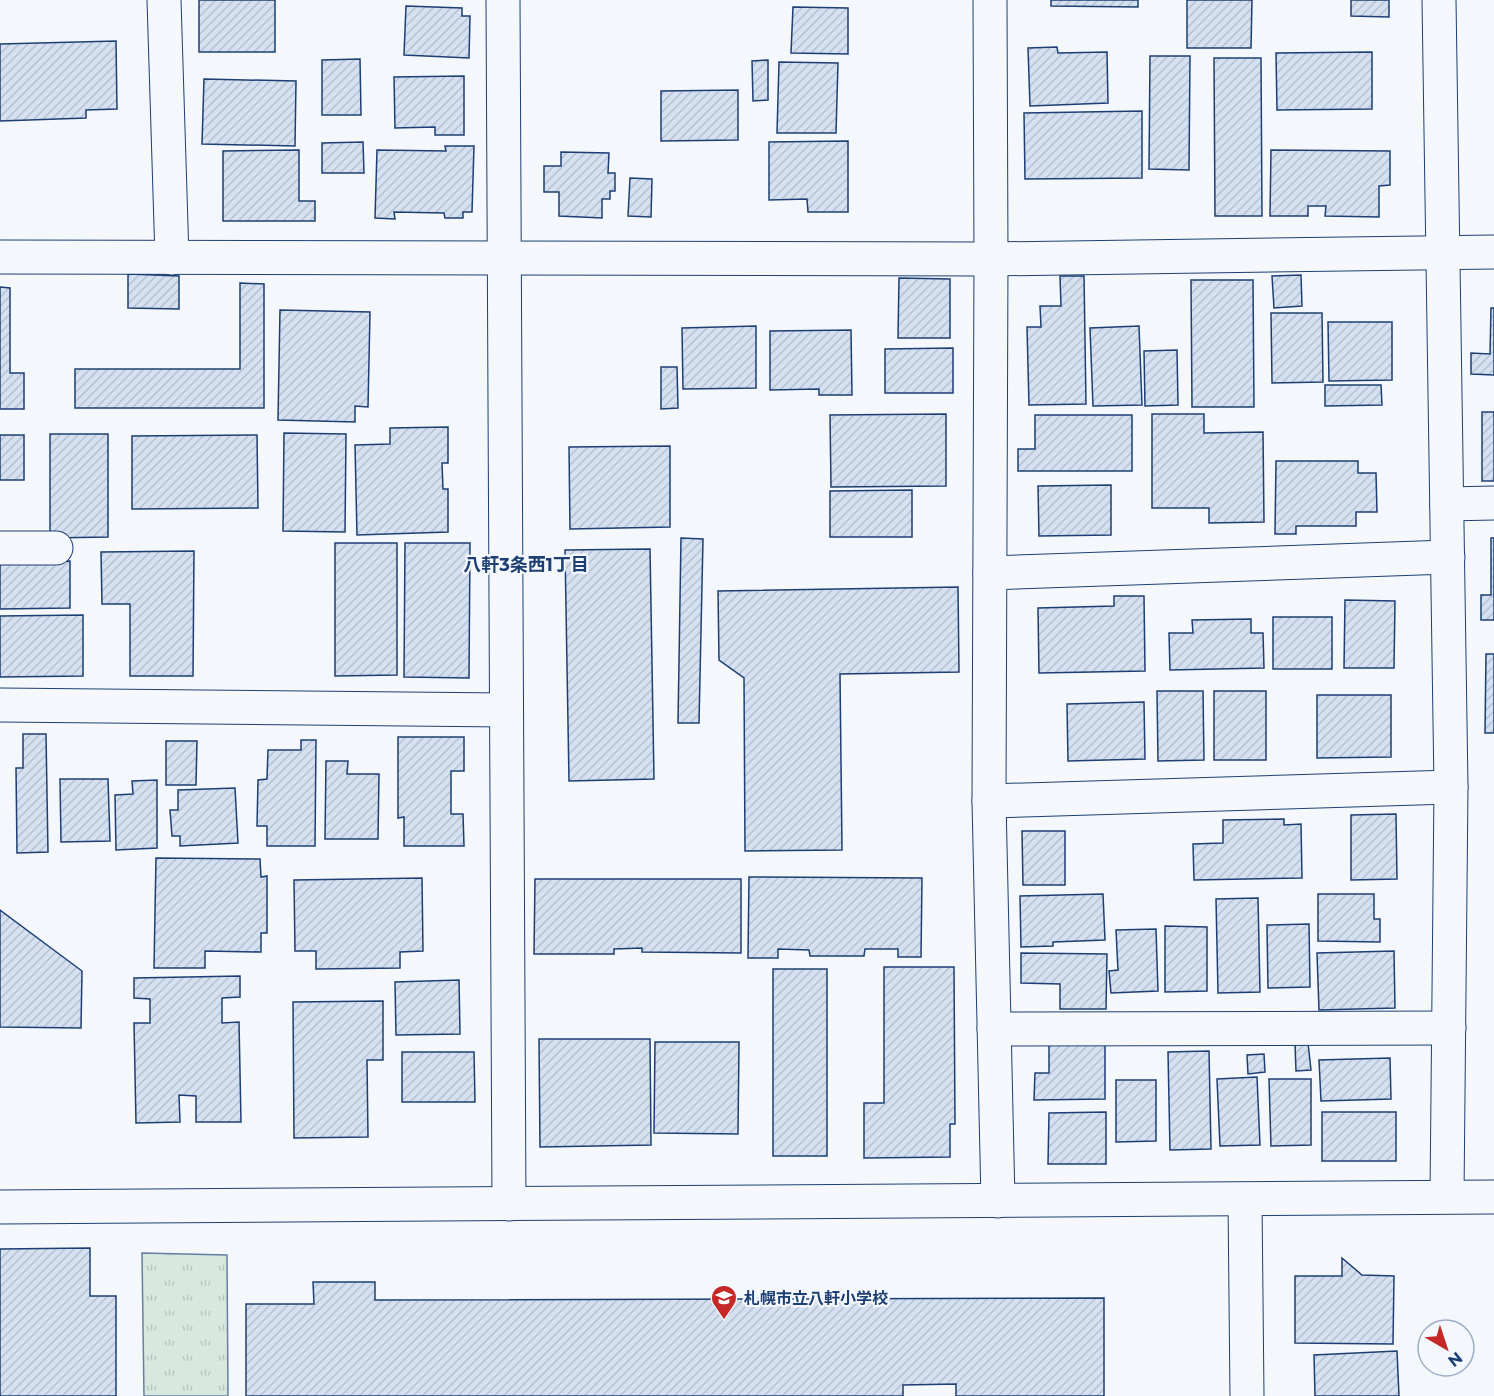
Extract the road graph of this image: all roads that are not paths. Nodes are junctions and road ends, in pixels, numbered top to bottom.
1 (164, 0) edge
2 (503, 0) edge
3 (990, 0) edge
4 (1438, 0) edge
5 (1494, 252) edge
6 (1443, 253) junction
7 (0, 257) edge
8 (504, 257) junction
9 (172, 258) junction
10 (992, 259) junction
11 (1494, 503) edge
12 (1447, 504) junction
13 (0, 548) edge
14 (56, 548) dead end
15 (1448, 557) junction
16 (990, 573) junction
17 (0, 705) edge
18 (506, 710) junction
19 (1452, 787) junction
20 (989, 801) junction
21 (1449, 1028) junction
22 (994, 1029) junction
23 (1447, 1196) junction
24 (1494, 1197) edge
25 (1245, 1200) junction
26 (998, 1201) junction
27 (509, 1204) junction
28 (0, 1207) edge
29 (1247, 1396) edge

1 - 9 street
2 - 8 street
3 - 10 street
4 - 6 street
5 - 6 street
6 - 10 street
6 - 12 street
7 - 9 street
8 - 9 street
8 - 10 street
8 - 18 street
10 - 16 street
11 - 12 street
12 - 15 street
13 - 14 street
15 - 16 street
15 - 19 street
16 - 20 street
17 - 18 street
18 - 27 street
19 - 20 street
19 - 21 street
20 - 22 street
21 - 22 street
21 - 23 street
22 - 26 street
23 - 24 street
23 - 25 street
25 - 26 street
25 - 29 street
26 - 27 street
27 - 28 street

